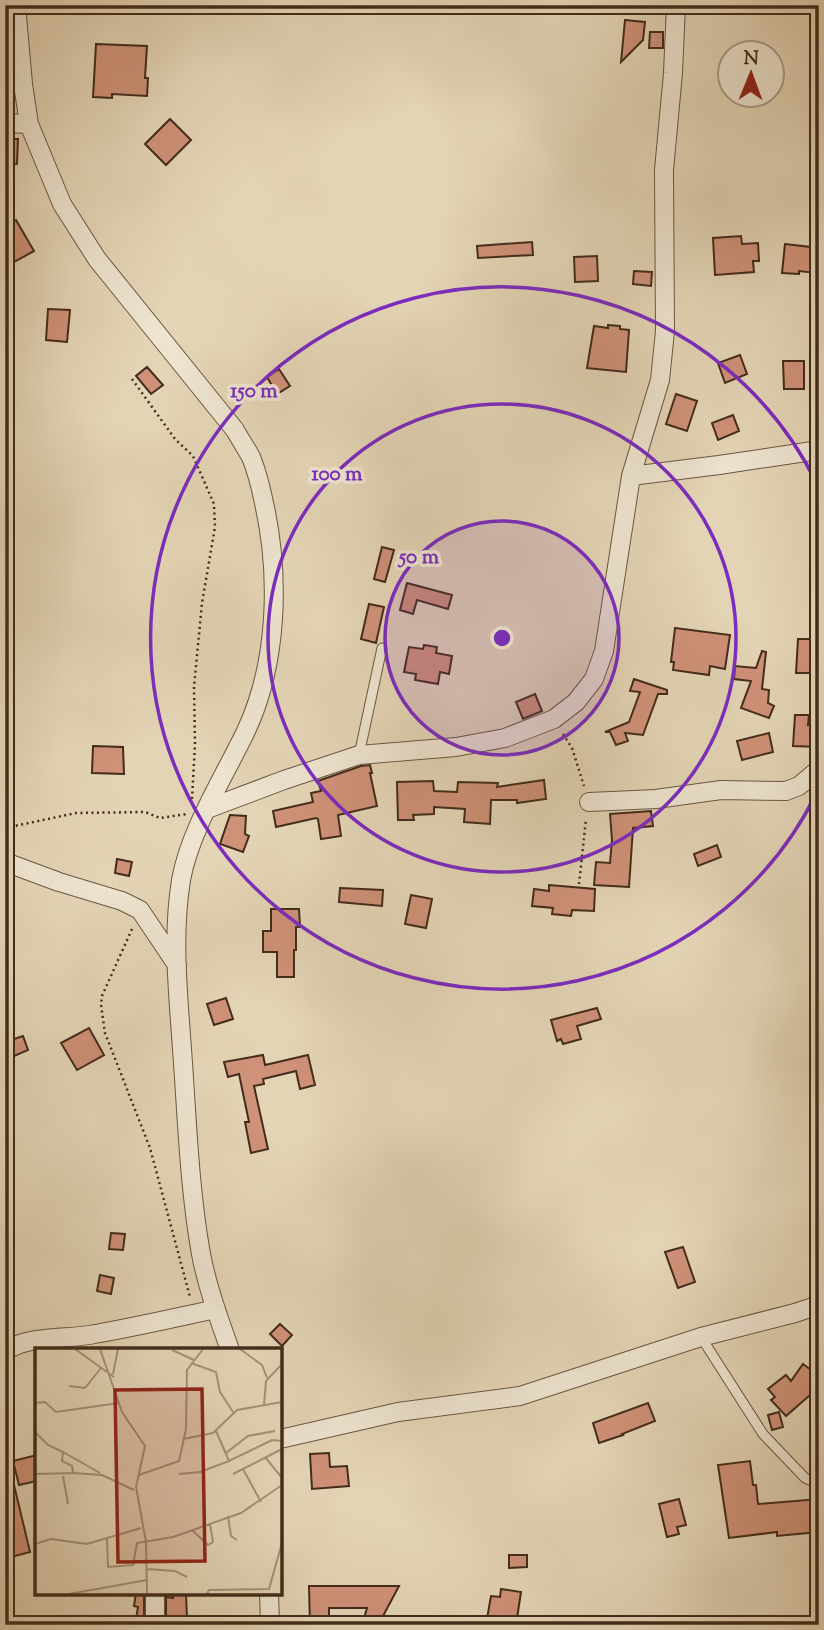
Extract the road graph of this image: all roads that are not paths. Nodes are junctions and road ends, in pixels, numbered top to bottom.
1 (16, 5) edge
2 (676, 5) edge
3 (5, 123) edge
4 (29, 124) junction
5 (819, 450) edge
6 (631, 476) junction
7 (382, 648) dead end
8 (359, 755) junction
9 (819, 769) edge
10 (589, 802) dead end
11 (200, 804) junction
12 (5, 862) edge
13 (177, 965) junction
14 (819, 1305) edge
15 (216, 1309) junction
16 (701, 1337) junction
17 (229, 1348) edge
18 (5, 1352) edge
19 (282, 1439) edge
20 (819, 1481) edge
21 (155, 1595) edge
22 (269, 1595) edge
23 (155, 1625) edge
24 (270, 1625) edge

1 - 4 street
2 - 6 street
3 - 4 street
4 - 11 street
5 - 6 street
6 - 8 street
7 - 8 lane
8 - 11 street
9 - 10 street
11 - 13 street
12 - 13 street
13 - 15 street
14 - 16 street
15 - 17 street
15 - 18 street
16 - 19 street
16 - 20 lane
21 - 23 street
22 - 24 street

